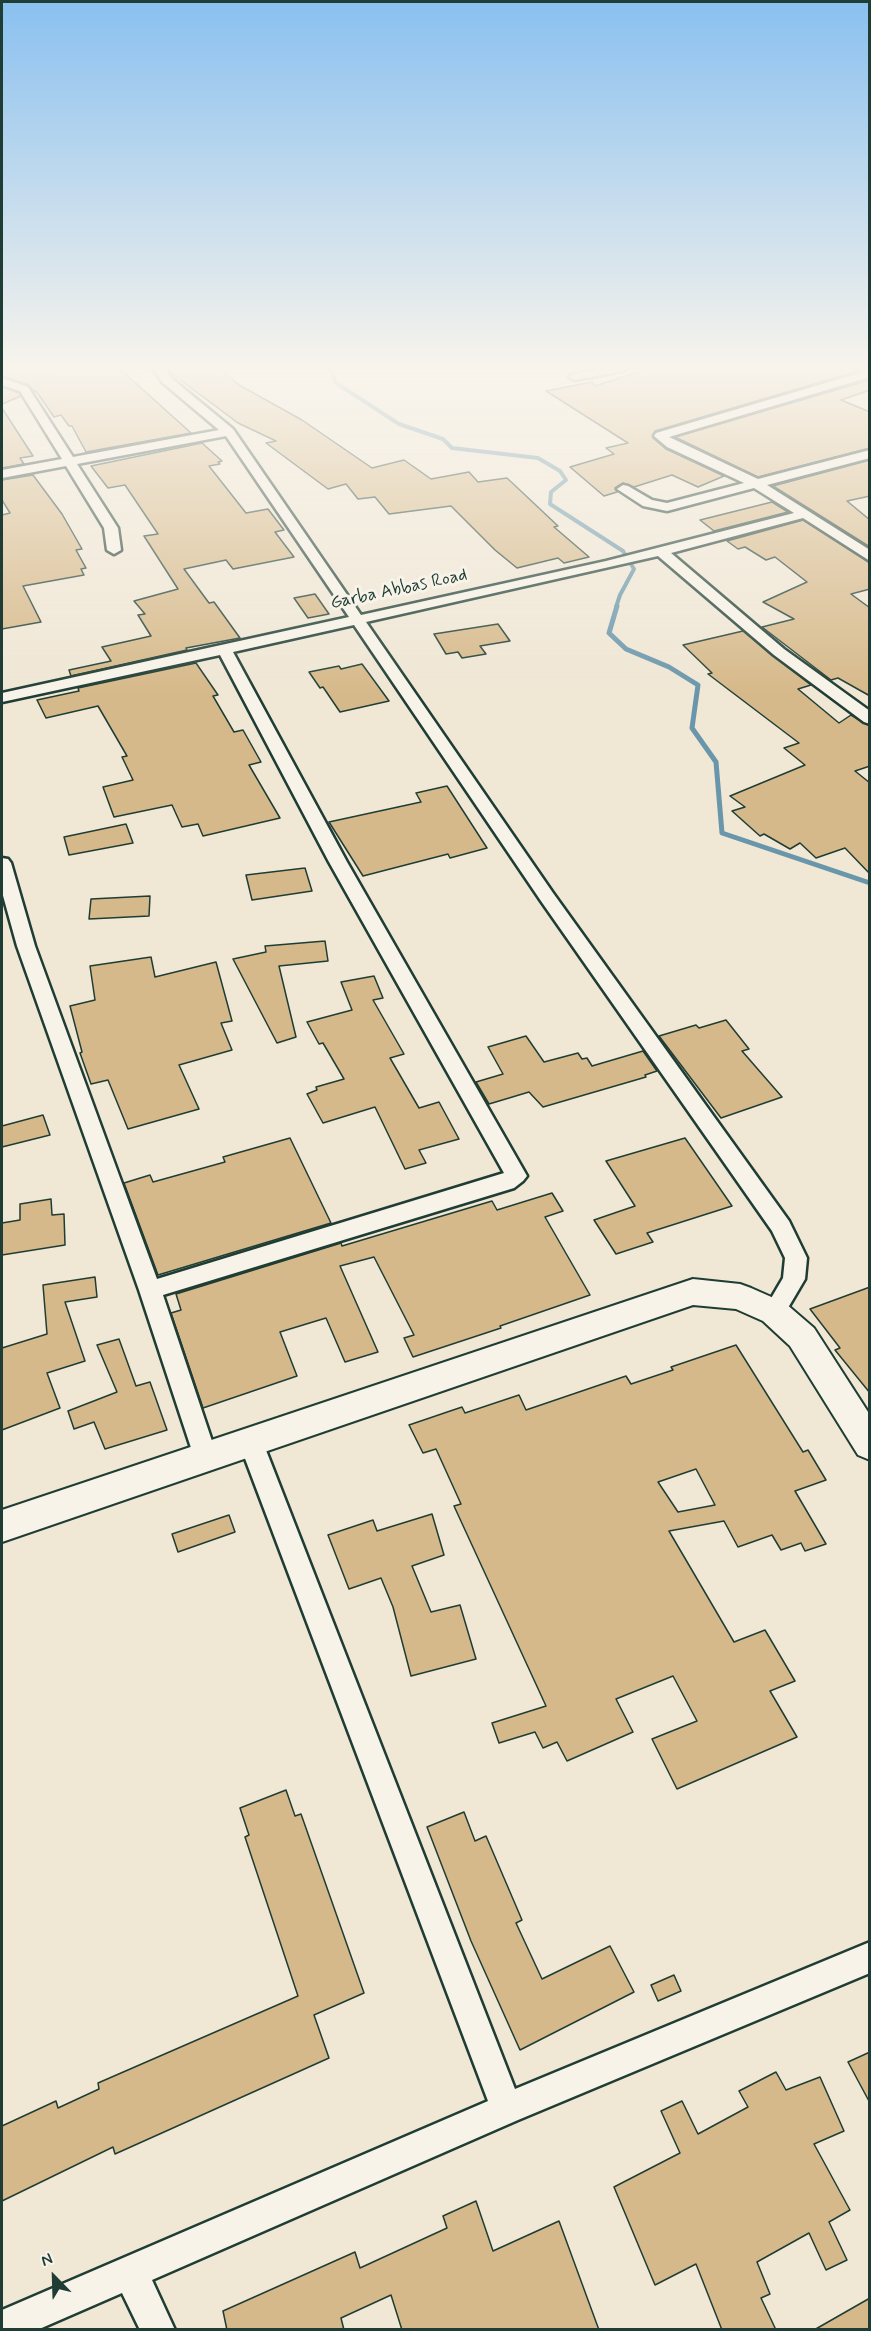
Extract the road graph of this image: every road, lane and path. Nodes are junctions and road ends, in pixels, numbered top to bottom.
1 (81, 477) edge
2 (259, 477) edge
3 (742, 477) edge
4 (779, 477) edge
5 (755, 483) junction
6 (623, 489) dead end
7 (804, 514) junction
8 (114, 550) dead end
9 (661, 551) junction
10 (870, 557) edge
11 (356, 619) junction
12 (224, 648) junction
13 (2, 698) edge
14 (870, 719) edge
15 (2, 863) edge
16 (150, 1290) junction
17 (774, 1312) junction
18 (250, 1440) junction
19 (870, 1445) edge
20 (205, 1456) junction
21 (2, 1526) edge
22 (870, 1957) edge
23 (507, 2109) junction
24 (130, 2271) junction
25 (2, 2327) edge
26 (158, 2330) edge

1 - 8 street
2 - 11 street
3 - 5 street
4 - 5 street
5 - 6 street
5 - 7 street
7 - 9 street, Garba Abbas Road
7 - 10 street
9 - 11 street, Garba Abbas Road
9 - 14 street
11 - 12 street, Garba Abbas Road
11 - 17 street
12 - 13 street, Garba Abbas Road
12 - 16 street
15 - 16 street
16 - 20 street
17 - 18 street
17 - 19 street
18 - 20 street
18 - 23 street
20 - 21 street
22 - 23 street
23 - 24 street
24 - 25 street
24 - 26 street

